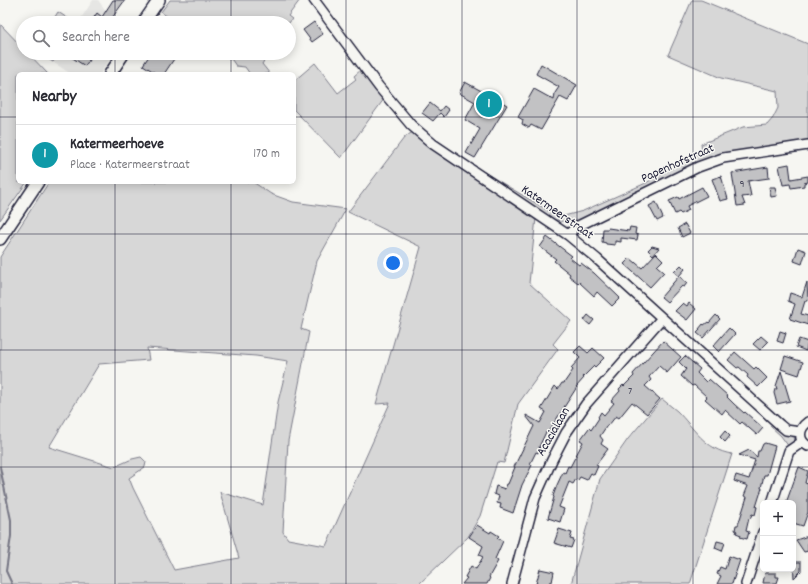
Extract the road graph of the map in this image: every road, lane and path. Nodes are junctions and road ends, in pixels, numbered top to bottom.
1 (158, 0) edge
2 (314, 0) edge
3 (148, 16) edge
4 (119, 60) edge
5 (111, 72) edge
6 (808, 145) edge
7 (37, 184) edge
8 (568, 235) junction
9 (0, 239) edge
10 (662, 318) junction
11 (808, 422) edge
12 (800, 432) junction
13 (805, 444) edge
14 (773, 500) edge
15 (762, 536) edge
16 (512, 584) edge
17 (746, 584) edge

1 - 3 main road
2 - 8 street, Katermeerstraat
4 - 5 main road
6 - 8 street, Papenhofstraat
7 - 9 main road
8 - 10 street, Katermeerstraat
10 - 12 street, Katermeerstraat
10 - 16 street, Acacialaan
11 - 12 street
12 - 13 street
13 - 14 street
15 - 17 street

